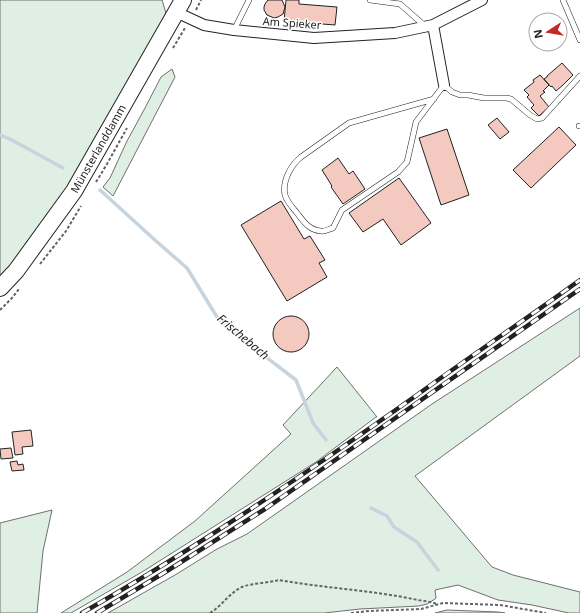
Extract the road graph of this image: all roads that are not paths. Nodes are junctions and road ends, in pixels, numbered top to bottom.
1 (249, 0) edge
2 (370, 0) edge
3 (482, 0) edge
4 (563, 0) edge
5 (179, 6) edge
6 (429, 25) junction
7 (234, 30) junction
8 (580, 40) edge
9 (580, 76) edge
10 (444, 85) junction
11 (434, 99) junction
12 (0, 288) edge

1 - 7 lane
2 - 6 lane
3 - 6 street, Am Spieker
4 - 8 lane
5 - 7 street, Am Spieker
5 - 12 main road, Münsterlanddamm
6 - 7 street, Am Spieker
6 - 10 street
9 - 10 lane
10 - 11 lane
11 - 11 lane

